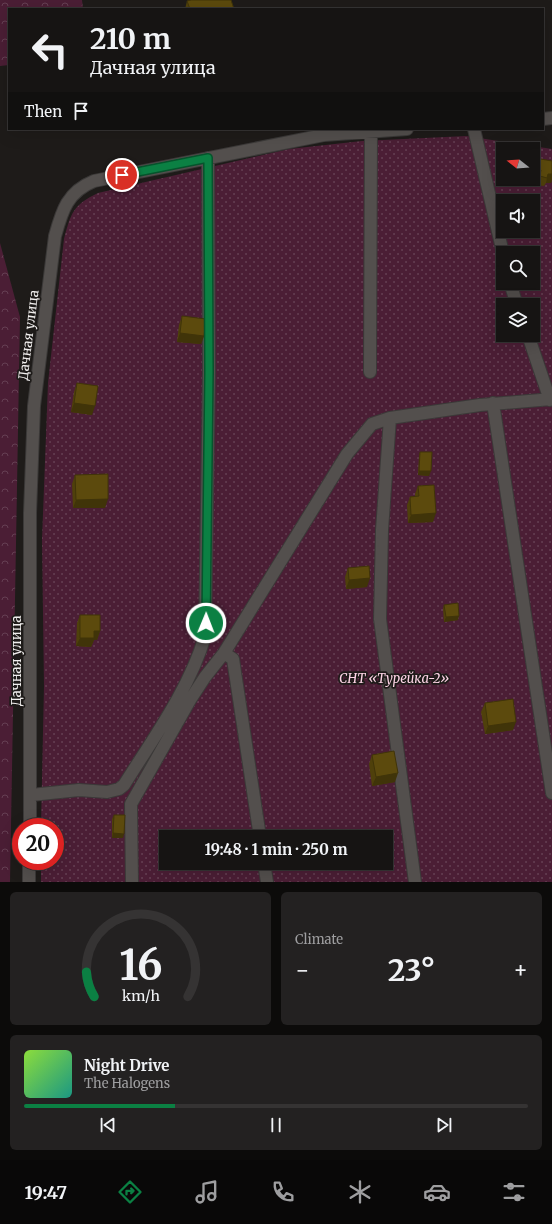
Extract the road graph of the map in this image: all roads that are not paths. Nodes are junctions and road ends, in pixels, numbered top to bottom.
1 (389, 130) edge
2 (474, 130) edge
3 (371, 131) junction
4 (208, 158) junction
5 (501, 246) edge
6 (530, 342) edge
7 (370, 372) dead end
8 (551, 400) edge
9 (493, 403) junction
10 (390, 418) junction
11 (224, 653) junction
12 (552, 793) edge
13 (31, 795) junction
14 (30, 818) edge
15 (259, 830) edge
16 (29, 870) edge
17 (265, 870) edge
18 (29, 882) edge
19 (132, 882) edge
20 (267, 882) edge
21 (415, 882) edge

1 - 3 street, Дачная улица
2 - 5 street
3 - 4 street, Дачная улица
3 - 7 street
4 - 13 street
4 - 13 street, Дачная улица
6 - 8 street
8 - 9 street
9 - 10 street
9 - 12 street
10 - 11 street
10 - 21 street
11 - 15 street
11 - 19 street
13 - 14 street, Дачная улица
16 - 18 street
17 - 20 street

